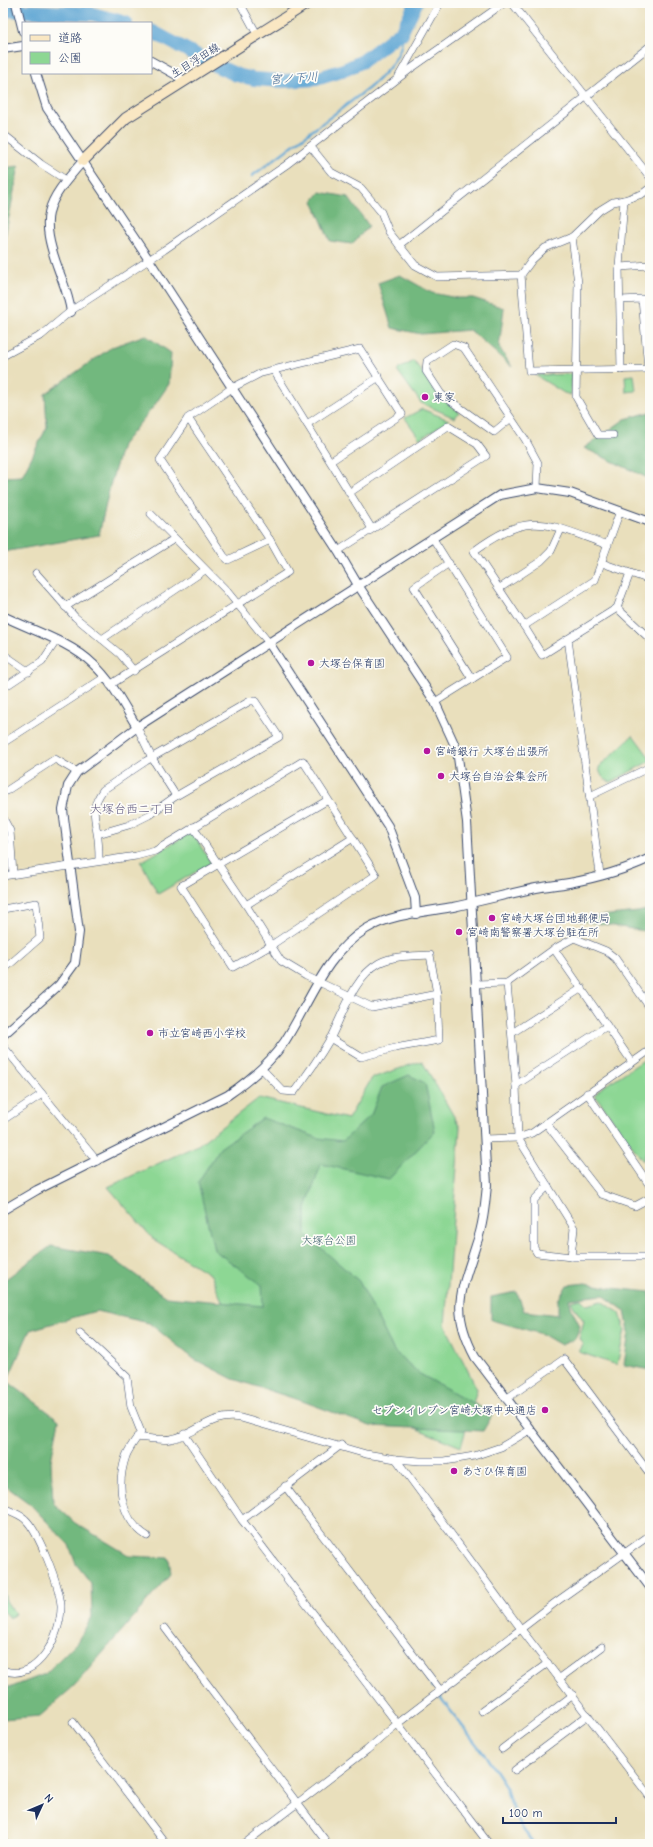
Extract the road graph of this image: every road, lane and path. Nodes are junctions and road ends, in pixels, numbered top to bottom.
1 (16, 3) edge
2 (240, 3) edge
3 (308, 3) edge
4 (440, 3) edge
5 (504, 3) edge
6 (512, 3) edge
7 (22, 27) edge
8 (258, 36) junction
9 (22, 46) edge
10 (650, 46) edge
11 (3, 49) edge
12 (152, 61) edge
13 (36, 74) edge
14 (396, 80) junction
15 (184, 81) junction
16 (586, 96) junction
17 (3, 134) edge
18 (311, 147) junction
19 (83, 161) junction
20 (650, 177) edge
21 (66, 180) junction
22 (650, 188) edge
23 (624, 200) junction
24 (572, 237) junction
25 (399, 245) junction
26 (149, 260) junction
27 (650, 265) edge
28 (619, 267) junction
29 (521, 275) junction
30 (620, 300) junction
31 (71, 312) junction
32 (3, 356) edge
33 (576, 370) junction
34 (621, 370) junction
35 (274, 371) junction
36 (379, 377) junction
37 (232, 388) junction
38 (188, 418) junction
39 (511, 418) junction
40 (307, 424) junction
41 (613, 435) dead end
42 (331, 461) junction
43 (537, 488) junction
44 (349, 493) junction
45 (620, 512) junction
46 (151, 514) dead end
47 (650, 522) edge
48 (372, 529) junction
49 (561, 529) junction
50 (432, 536) junction
51 (174, 539) junction
52 (270, 540) junction
53 (608, 545) junction
54 (338, 551) junction
55 (449, 563) junction
56 (602, 563) junction
57 (205, 570) junction
58 (36, 573) dead end
59 (630, 573) junction
60 (650, 580) edge
61 (358, 586) junction
62 (500, 588) junction
63 (237, 604) junction
64 (65, 607) junction
65 (617, 608) junction
66 (3, 616) edge
67 (524, 626) junction
68 (102, 639) junction
69 (650, 639) edge
70 (568, 640) junction
71 (56, 641) junction
72 (269, 643) junction
73 (3, 654) edge
74 (134, 671) junction
75 (29, 672) junction
76 (105, 677) junction
77 (472, 679) junction
78 (110, 685) junction
79 (3, 688) edge
80 (435, 702) junction
81 (137, 727) junction
82 (3, 743) edge
83 (152, 758) junction
84 (650, 767) edge
85 (77, 772) junction
86 (3, 793) edge
87 (176, 796) junction
88 (590, 796) junction
89 (328, 800) junction
90 (3, 818) edge
91 (194, 827) junction
92 (98, 834) junction
93 (353, 838) junction
94 (650, 858) edge
95 (99, 861) junction
96 (217, 864) junction
97 (70, 866) junction
98 (13, 874) junction
99 (600, 874) junction
100 (3, 876) edge
101 (470, 903) junction
102 (246, 905) junction
103 (3, 908) edge
104 (416, 914) junction
105 (270, 946) junction
106 (554, 949) junction
107 (3, 970) edge
108 (318, 982) junction
109 (507, 983) junction
110 (476, 984) junction
111 (582, 988) junction
112 (437, 994) junction
113 (350, 996) junction
114 (647, 996) edge
115 (650, 1008) edge
116 (607, 1026) junction
117 (512, 1033) junction
118 (3, 1035) edge
119 (330, 1038) junction
120 (3, 1046) edge
121 (650, 1050) edge
122 (632, 1062) junction
123 (262, 1069) junction
124 (516, 1085) junction
125 (586, 1093) junction
126 (42, 1094) junction
127 (3, 1120) edge
128 (546, 1123) junction
129 (518, 1138) junction
130 (485, 1139) junction
131 (97, 1161) junction
132 (548, 1186) junction
133 (650, 1186) edge
134 (650, 1198) edge
135 (3, 1210) edge
136 (571, 1257) junction
137 (650, 1257) edge
138 (80, 1333) dead end
139 (506, 1399) junction
140 (530, 1430) junction
141 (184, 1434) junction
142 (137, 1437) junction
143 (341, 1446) junction
144 (396, 1459) junction
145 (650, 1474) edge
146 (285, 1486) junction
147 (3, 1508) edge
148 (242, 1520) junction
149 (650, 1534) edge
150 (147, 1536) dead end
151 (625, 1553) junction
152 (650, 1586) edge
153 (166, 1628) dead end
154 (521, 1629) junction
155 (602, 1647) dead end
156 (548, 1663) junction
157 (3, 1670) edge
158 (560, 1678) junction
159 (440, 1690) junction
160 (573, 1695) junction
161 (482, 1712) dead end
162 (588, 1715) junction
163 (73, 1722) dead end
164 (397, 1724) junction
165 (502, 1749) dead end
166 (515, 1770) dead end
167 (650, 1797) edge
168 (297, 1802) junction
169 (3, 1841) edge
170 (5, 1844) edge
171 (166, 1844) edge
172 (244, 1844) edge
173 (328, 1844) edge
174 (489, 1844) edge

1 - 7 street
2 - 8 street
3 - 8 main road, 生目浮田線
4 - 14 street
5 - 14 street
6 - 16 street
8 - 15 main road, 生目浮田線
9 - 11 street
10 - 16 street
12 - 15 street
13 - 19 street
14 - 18 street
15 - 19 main road, 生目浮田線
16 - 20 street
16 - 25 street
17 - 21 street
18 - 25 street
18 - 26 street
19 - 21 street
19 - 26 street
21 - 31 street
22 - 23 street
23 - 24 street
23 - 28 street
24 - 29 street
24 - 33 street
25 - 29 street
26 - 31 street
26 - 37 street
27 - 28 street
28 - 30 street
29 - 33 street
30 - 34 street
30 - 34 street
31 - 32 street
33 - 34 street
33 - 41 street
35 - 36 street
35 - 37 street
35 - 40 street
36 - 40 street
36 - 42 street
37 - 38 street
37 - 54 street
38 - 52 street
38 - 52 street
39 - 39 street
39 - 43 street
40 - 42 street
42 - 44 street
43 - 45 street
43 - 50 street
44 - 48 street
44 - 48 street
45 - 47 street
45 - 53 street
46 - 51 street
48 - 54 street
49 - 53 street
49 - 62 street
49 - 62 street
50 - 55 street
50 - 61 street
51 - 57 street
51 - 64 street
52 - 63 street
53 - 56 street
54 - 61 street
55 - 77 street
55 - 77 street
56 - 59 street
56 - 67 street
57 - 63 street
57 - 68 street
58 - 64 street
59 - 60 street
59 - 65 street
61 - 72 street
61 - 80 street
62 - 67 street
63 - 72 street
63 - 74 street
64 - 68 street
65 - 69 street
65 - 70 street
66 - 71 street
67 - 70 street
68 - 74 street
70 - 88 street
71 - 75 street
71 - 76 street
72 - 81 street
72 - 104 street
73 - 75 street
74 - 78 street
75 - 79 street
76 - 78 street
76 - 82 street
77 - 80 street
78 - 81 street
80 - 101 street
81 - 83 street
81 - 85 street
83 - 87 street
83 - 87 street
83 - 92 street
84 - 88 street
85 - 86 street
85 - 97 street
87 - 92 street
88 - 99 street
89 - 91 street
89 - 93 street
89 - 96 street
90 - 98 street
91 - 95 street
91 - 96 street
92 - 95 street
93 - 102 street
93 - 105 street
94 - 99 street
95 - 97 street
96 - 102 street
96 - 105 street
97 - 98 street
97 - 118 street
98 - 100 street
99 - 101 street
101 - 104 street
101 - 110 street
102 - 105 street
103 - 107 street
104 - 108 street
105 - 108 street
106 - 109 street
106 - 111 street
106 - 114 street
108 - 113 street
108 - 123 street
109 - 110 street
109 - 117 street
110 - 130 street
111 - 116 street
111 - 117 street
112 - 113 street
112 - 113 street
112 - 119 street
113 - 119 street
114 - 115 street
116 - 122 street
116 - 124 street
117 - 124 street
119 - 123 street
120 - 126 street
121 - 122 street
122 - 125 street
123 - 131 street
124 - 129 street
125 - 128 street
125 - 133 street
126 - 127 street
126 - 131 street
128 - 129 street
128 - 134 street
129 - 130 street
129 - 132 street
130 - 139 street
131 - 135 street
132 - 136 street
132 - 136 street
136 - 137 street
138 - 142 street
139 - 140 street
139 - 145 street
140 - 144 street
140 - 151 street
141 - 142 street
141 - 143 street
141 - 148 street
142 - 150 street
143 - 144 street
143 - 146 street
144 - 154 street
146 - 148 street
146 - 159 street
147 - 157 street
148 - 164 street
149 - 151 street
151 - 152 street
151 - 154 street
153 - 168 street
154 - 156 street
154 - 159 street
155 - 158 street
156 - 158 street
156 - 161 street
158 - 160 street
159 - 164 street
160 - 162 street
160 - 165 street
162 - 166 street
162 - 167 street
163 - 171 street
164 - 168 street
164 - 174 street
168 - 172 street
168 - 173 street
169 - 170 street

